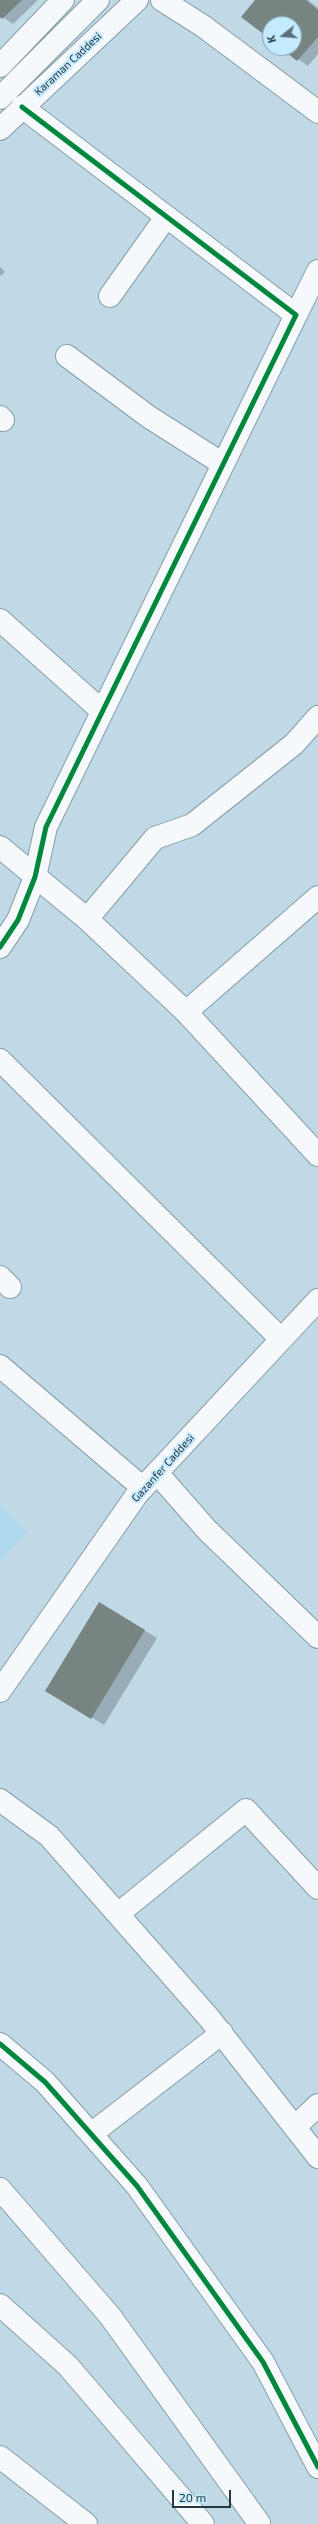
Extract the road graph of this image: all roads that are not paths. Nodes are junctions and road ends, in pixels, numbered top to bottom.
1 (63, 0) edge
2 (98, 0) edge
3 (137, 0) edge
4 (162, 0) edge
5 (0, 66) edge
6 (0, 98) edge
7 (22, 107) junction
8 (318, 112) edge
9 (0, 129) edge
10 (166, 217) junction
11 (318, 271) edge
12 (110, 296) dead end
13 (296, 315) junction
14 (67, 356) dead end
15 (223, 464) junction
16 (0, 620) edge
17 (102, 711) junction
18 (318, 717) edge
19 (0, 846) edge
20 (35, 877) junction
21 (318, 897) edge
22 (87, 919) junction
23 (0, 947) edge
24 (186, 1012) junction
25 (0, 1060) edge
26 (318, 1154) edge
27 (318, 1300) edge
28 (281, 1339) junction
29 (0, 1366) edge
30 (150, 1480) junction
31 (318, 1637) edge
32 (0, 1691) edge
33 (0, 1800) edge
34 (318, 1888) edge
35 (118, 1914) junction
36 (222, 2033) junction
37 (0, 2044) edge
38 (318, 2105) edge
39 (295, 2127) junction
40 (91, 2134) junction
41 (318, 2157) edge
42 (0, 2188) edge
43 (0, 2305) edge
44 (0, 2457) edge
45 (318, 2467) edge
46 (259, 2523) dead end
47 (86, 2524) edge
48 (203, 2524) edge

1 - 5 street
2 - 6 street, Karaman Caddesi
3 - 7 street, Karaman Caddesi
4 - 8 street
7 - 9 street, Karaman Caddesi
7 - 10 street
10 - 12 street
10 - 13 street
11 - 13 street
13 - 15 street
14 - 15 street
15 - 17 street
16 - 17 street
17 - 20 street
18 - 22 street
19 - 20 street
20 - 22 street
20 - 23 street
21 - 24 street
22 - 24 street
24 - 26 street
25 - 28 street
27 - 28 street, Gazanfer Caddesi
28 - 30 street, Gazanfer Caddesi
29 - 30 street
30 - 31 street
30 - 32 street, Gazanfer Caddesi
33 - 35 street
34 - 35 street
35 - 36 street
36 - 39 street
36 - 40 street
37 - 40 street
38 - 39 street
39 - 41 street
40 - 45 street
42 - 46 street
43 - 48 street
44 - 47 street

